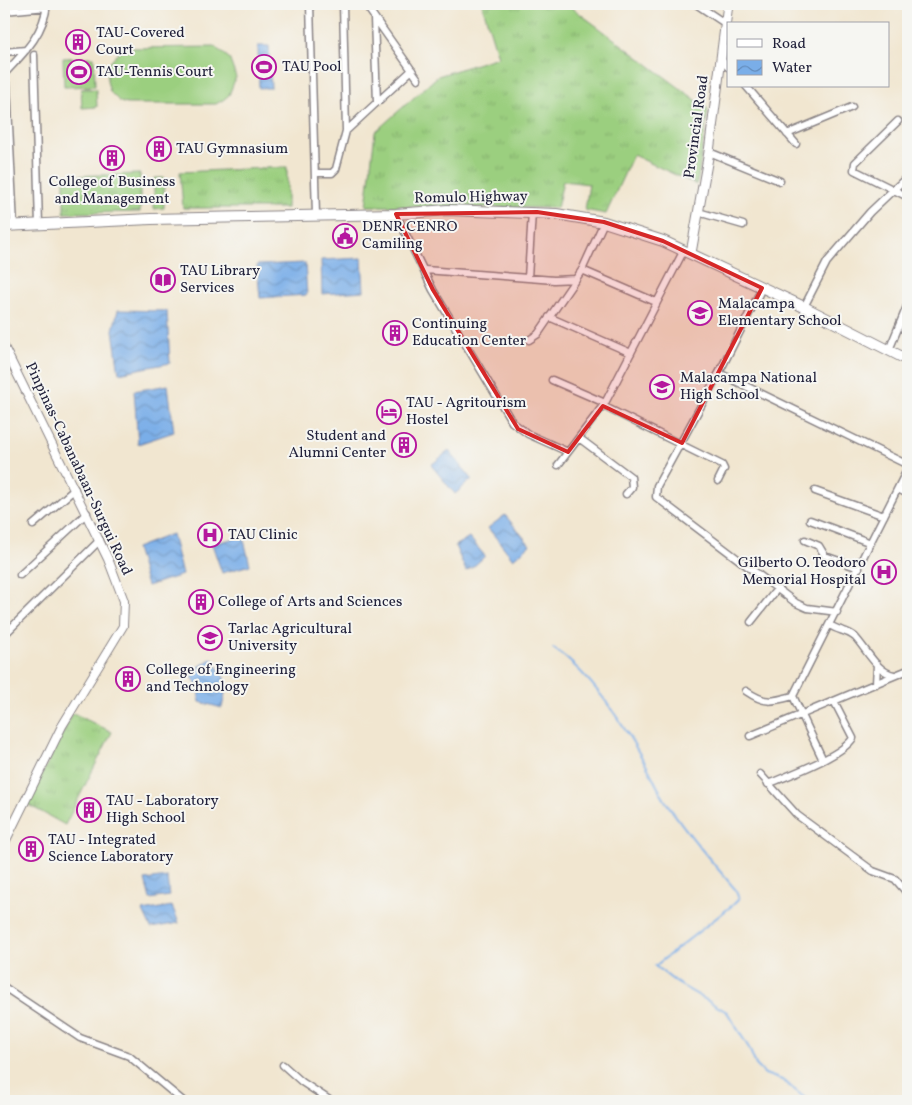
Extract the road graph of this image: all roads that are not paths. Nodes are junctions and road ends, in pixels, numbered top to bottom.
1 (310, 4) edge
2 (343, 4) edge
3 (365, 4) edge
4 (696, 4) edge
5 (728, 4) edge
6 (47, 5) edge
7 (4, 11) edge
8 (374, 17) junction
9 (726, 24) junction
10 (26, 50) junction
11 (4, 52) edge
12 (34, 55) dead end
13 (721, 59) junction
14 (727, 66) edge
15 (412, 70) junction
16 (4, 74) edge
17 (418, 79) dead end
18 (7, 85) dead end
19 (748, 88) edge
20 (377, 102) junction
21 (852, 107) dead end
22 (898, 122) dead end
23 (346, 131) junction
24 (787, 134) junction
25 (796, 144) dead end
26 (709, 152) junction
27 (315, 173) junction
28 (908, 176) edge
29 (780, 181) dead end
30 (892, 190) junction
31 (908, 197) edge
32 (532, 212) junction
33 (698, 212) junction
34 (396, 214) junction
35 (316, 215) junction
36 (604, 222) junction
37 (39, 225) junction
38 (743, 225) dead end
39 (9, 226) edge
40 (688, 252) junction
41 (425, 270) junction
42 (582, 270) junction
43 (528, 278) junction
44 (576, 280) junction
45 (762, 288) junction
46 (656, 302) junction
47 (908, 304) edge
48 (804, 307) junction
49 (549, 317) junction
50 (529, 340) dead end
51 (4, 347) edge
52 (889, 350) junction
53 (631, 354) junction
54 (908, 360) edge
55 (719, 373) junction
56 (552, 380) dead end
57 (604, 404) junction
58 (579, 438) junction
59 (682, 443) junction
60 (568, 452) junction
61 (558, 465) dead end
62 (908, 466) edge
63 (718, 481) dead end
64 (75, 489) junction
65 (898, 489) junction
66 (815, 491) dead end
67 (626, 494) dead end
68 (908, 494) edge
69 (86, 513) junction
70 (884, 516) junction
71 (810, 520) dead end
72 (33, 525) dead end
73 (100, 540) junction
74 (805, 540) dead end
75 (871, 543) junction
76 (859, 568) junction
77 (20, 574) dead end
78 (777, 589) junction
79 (837, 612) junction
80 (751, 622) dead end
81 (830, 625) junction
82 (4, 635) edge
83 (876, 664) junction
84 (908, 670) edge
85 (895, 676) junction
86 (876, 684) junction
87 (746, 691) dead end
88 (793, 696) junction
89 (834, 702) junction
90 (803, 714) junction
91 (750, 736) dead end
92 (823, 760) junction
93 (760, 774) dead end
94 (768, 784) junction
95 (4, 844) edge
96 (908, 894) edge
97 (4, 987) edge
98 (282, 1065) dead end
99 (183, 1101) edge
100 (331, 1101) edge

1 - 27 street
2 - 23 street
3 - 8 street
4 - 9 street
5 - 9 main road, Provincial Road
6 - 7 street
6 - 10 street
8 - 15 street
8 - 20 street
9 - 13 main road, Provincial Road
10 - 11 street
10 - 16 street
12 - 37 street
13 - 14 street
13 - 26 main road, Provincial Road
15 - 17 street
15 - 20 street
18 - 39 street
19 - 24 street
20 - 23 street
21 - 24 street
22 - 30 street
23 - 27 street
24 - 25 street
26 - 29 street
26 - 33 main road, Provincial Road
27 - 35 street
28 - 30 street
30 - 31 street
30 - 48 street
32 - 34 highway, Romulo Highway
32 - 36 highway, Romulo Highway
32 - 43 street
33 - 38 street
33 - 40 main road, Provincial Road
34 - 35 highway, Romulo Highway
34 - 41 street
35 - 37 highway, Romulo Highway
36 - 40 highway, Romulo Highway
36 - 42 street
37 - 39 highway, Romulo Highway
40 - 45 highway, Romulo Highway
40 - 46 street
41 - 43 street
41 - 60 street
42 - 44 street
42 - 46 street
43 - 44 street
44 - 49 street
45 - 48 highway, Romulo Highway
45 - 55 street
46 - 53 street
47 - 52 street
48 - 52 highway, Romulo Highway
49 - 50 street
49 - 53 street
51 - 64 street, Pinpinas-Cabanabaan-Surgui Road
52 - 54 highway, Romulo Highway
53 - 57 street
55 - 59 street
55 - 62 street
56 - 57 street
57 - 58 street
57 - 59 street
58 - 60 street
58 - 67 street
59 - 63 street
59 - 78 street
60 - 61 street
62 - 65 street
64 - 69 street, Pinpinas-Cabanabaan-Surgui Road
64 - 72 street
65 - 68 street
65 - 70 street
66 - 70 street
69 - 73 street, Pinpinas-Cabanabaan-Surgui Road
69 - 77 street
70 - 75 street
71 - 75 street
73 - 82 street
73 - 95 street, Pinpinas-Cabanabaan-Surgui Road
74 - 76 street
75 - 76 street
76 - 79 street
78 - 79 street
78 - 80 street
79 - 81 street
81 - 83 street
81 - 88 street
83 - 85 street
83 - 86 street
84 - 85 street
85 - 86 street
86 - 89 street
87 - 88 street
88 - 90 street
89 - 90 street
89 - 92 street
90 - 91 street
90 - 92 street
92 - 94 street
93 - 94 street
94 - 96 street
97 - 99 street
98 - 100 street

